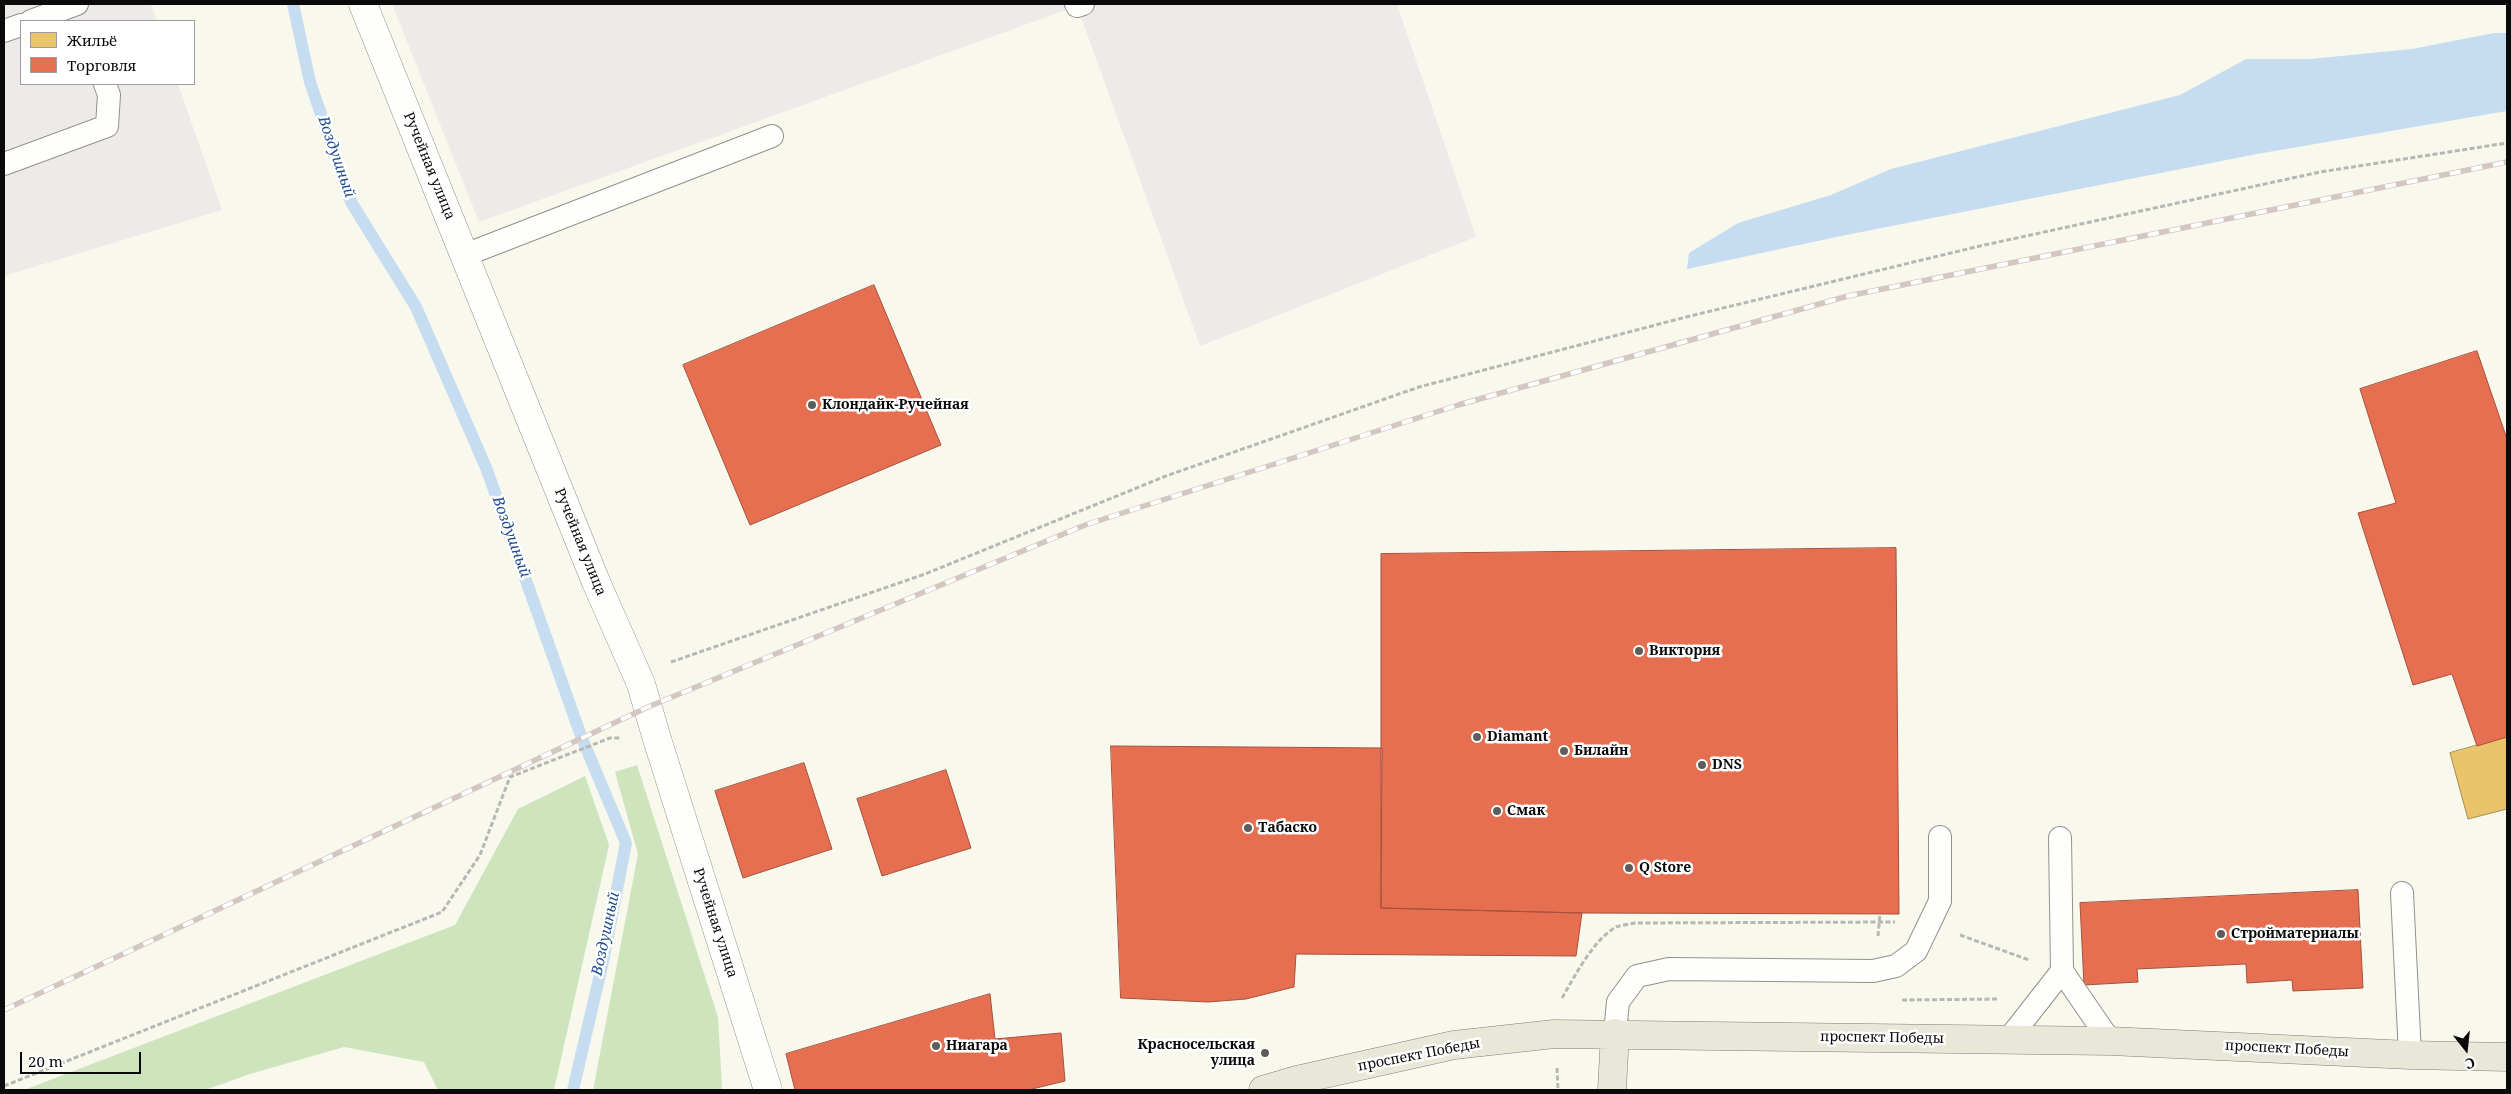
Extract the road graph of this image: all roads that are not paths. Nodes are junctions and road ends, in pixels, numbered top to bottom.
1 (77, 4) edge
2 (362, 4) edge
3 (1076, 4) edge
4 (1083, 4) edge
5 (34, 20) edge
6 (83, 20) edge
7 (20, 25) edge
8 (4, 31) edge
9 (105, 85) edge
10 (772, 136) dead end
11 (4, 164) edge
12 (465, 255) junction
13 (1940, 837) dead end
14 (2060, 838) dead end
15 (2402, 893) dead end
16 (2062, 971) junction
17 (1615, 1033) junction
18 (2008, 1040) junction
19 (2110, 1041) junction
20 (2410, 1055) junction
21 (2507, 1057) edge
22 (768, 1090) edge
23 (1263, 1090) edge
24 (1612, 1090) edge

1 - 5 lane
1 - 6 lane
2 - 12 street, Ручейная улица
3 - 4 lane
7 - 8 lane
9 - 11 lane
10 - 12 lane
12 - 22 street, Ручейная улица
13 - 17 lane
14 - 16 lane
15 - 20 lane
16 - 18 lane
16 - 19 lane
17 - 18 main road, проспект Победы
17 - 23 main road, проспект Победы
17 - 24 main road
18 - 19 main road, проспект Победы
19 - 20 main road, проспект Победы
20 - 21 main road, проспект Победы

